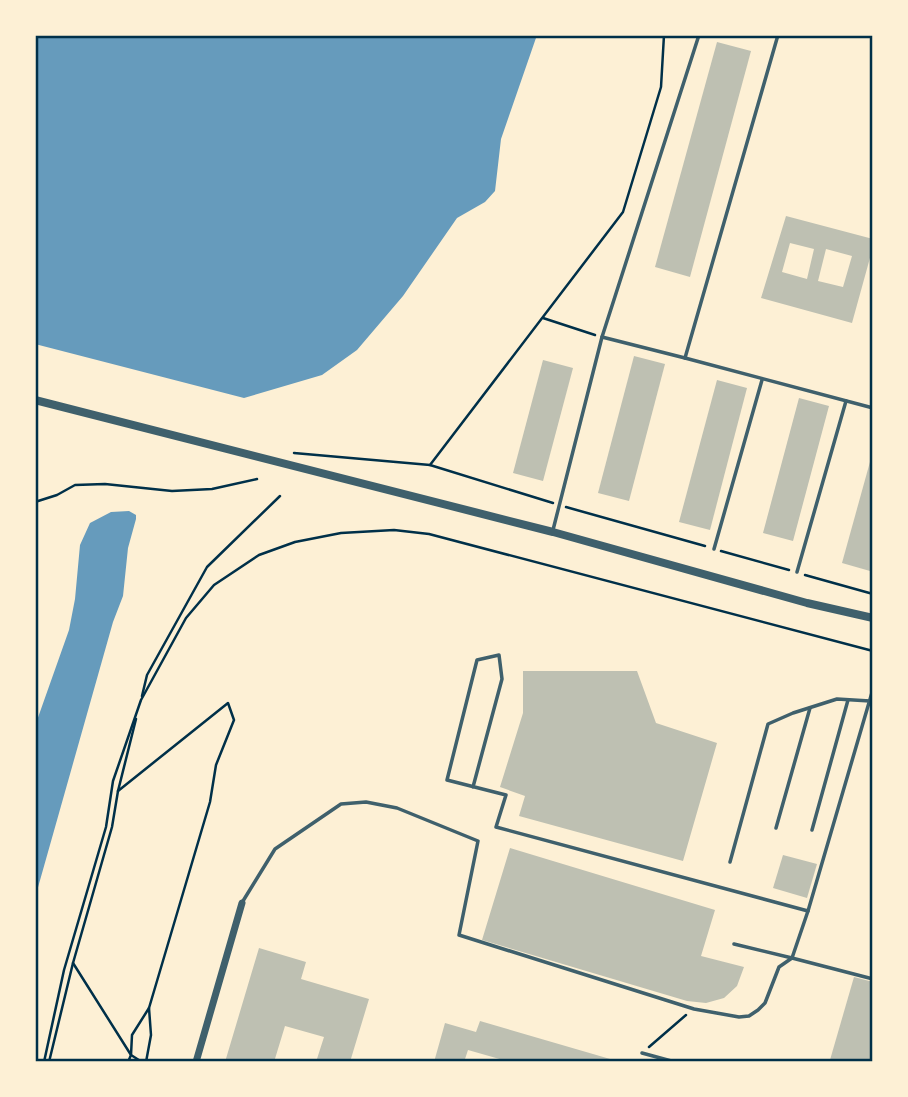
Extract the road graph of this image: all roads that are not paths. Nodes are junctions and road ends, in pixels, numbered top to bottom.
1 (699, 35) edge
2 (778, 35) edge
3 (602, 337) junction
4 (685, 358) junction
5 (762, 380) junction
6 (35, 400) edge
7 (846, 401) junction
8 (873, 408) edge
9 (553, 532) junction
10 (714, 549) dead end
11 (797, 572) dead end
12 (873, 618) edge
13 (873, 689) edge
14 (848, 700) junction
15 (870, 701) junction
16 (810, 708) junction
17 (473, 787) junction
18 (776, 828) dead end
19 (812, 830) dead end
20 (730, 862) dead end
21 (242, 903) joint
22 (808, 911) junction
23 (734, 944) dead end
24 (792, 958) junction
25 (873, 979) edge
26 (642, 1053) road end
27 (197, 1062) edge
28 (675, 1062) edge

1 - 3 lane
2 - 4 lane
3 - 4 lane
3 - 9 lane
4 - 5 lane
5 - 7 lane
5 - 10 lane
6 - 9 street
7 - 8 lane
7 - 11 lane
9 - 12 street
13 - 15 lane
14 - 15 lane
14 - 16 lane
14 - 19 lane
15 - 22 lane
16 - 18 lane
16 - 20 lane
17 - 17 lane
17 - 22 lane
21 - 24 lane
21 - 27 street
22 - 24 lane
23 - 24 lane
24 - 25 lane
26 - 28 lane

